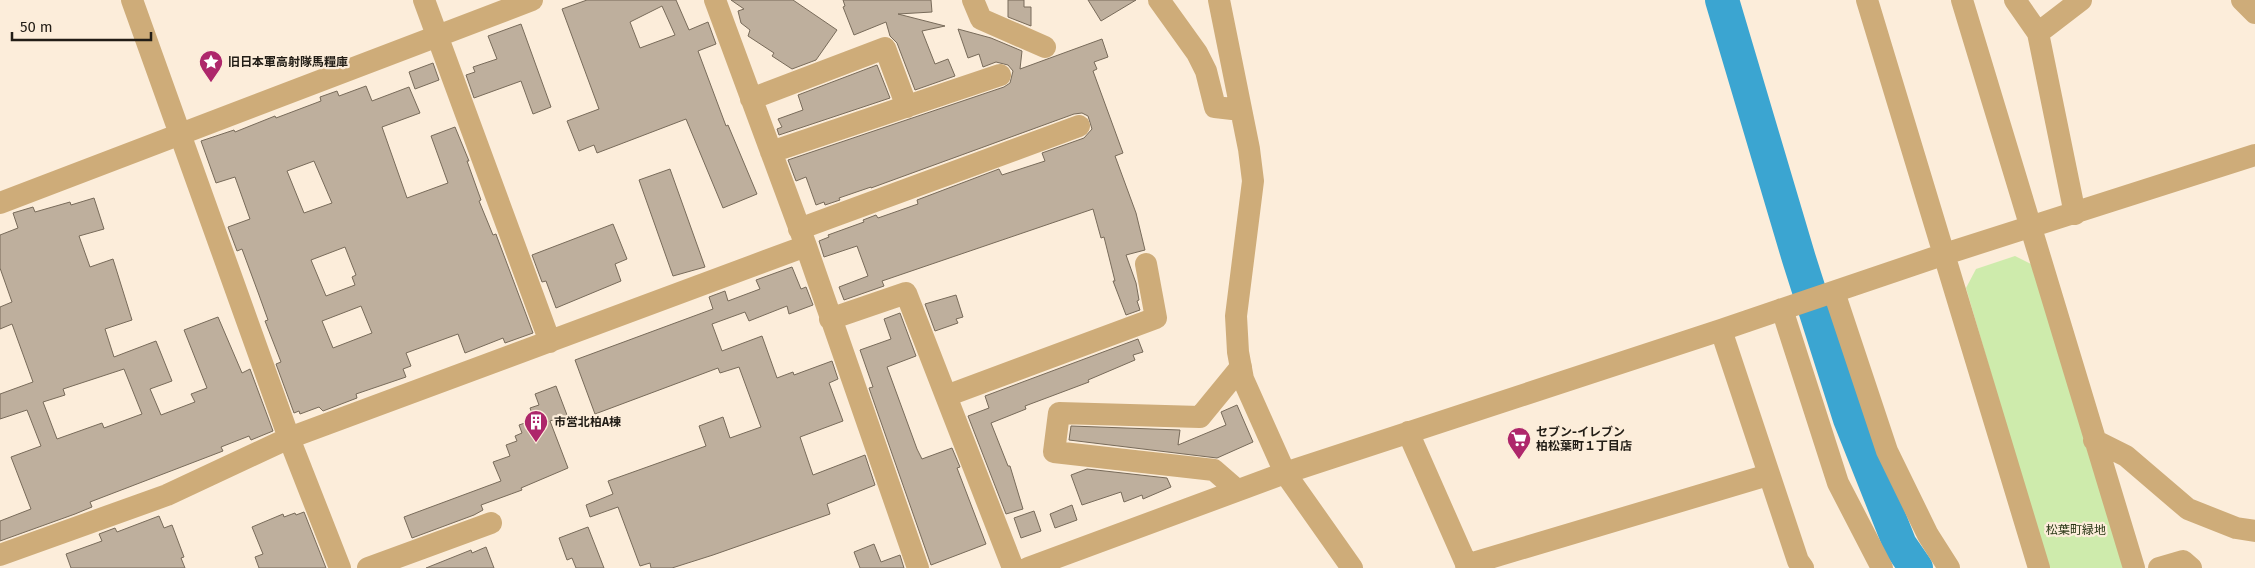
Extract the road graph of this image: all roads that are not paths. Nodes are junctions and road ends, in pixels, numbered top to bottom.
1 (132, 0) edge
2 (424, 0) edge
3 (532, 0) edge
4 (715, 0) edge
5 (973, 0) edge
6 (1159, 0) edge
7 (1219, 0) edge
8 (1867, 0) edge
9 (1962, 0) edge
10 (2016, 0) edge
11 (2081, 0) edge
12 (2038, 33) junction
13 (437, 37) junction
14 (1046, 47) dead end
15 (1000, 75) dead end
16 (752, 98) junction
17 (907, 107) junction
18 (1241, 110) junction
19 (1079, 126) dead end
20 (181, 132) junction
21 (771, 152) junction
22 (2255, 155) edge
23 (0, 203) edge
24 (2075, 214) junction
25 (2030, 227) junction
26 (803, 237) junction
27 (1945, 254) junction
28 (1146, 264) dead end
29 (1830, 293) junction
30 (1788, 307) junction
31 (830, 318) junction
32 (1721, 330) junction
33 (550, 342) junction
34 (1241, 367) junction
35 (946, 396) junction
36 (1408, 432) junction
37 (289, 438) junction
38 (2094, 440) junction
39 (1285, 472) junction
40 (1768, 475) junction
41 (1237, 490) junction
42 (492, 523) dead end
43 (2255, 531) edge
44 (0, 555) edge
45 (1467, 566) edge
46 (340, 568) edge
47 (368, 568) edge
48 (918, 568) edge
49 (1014, 568) edge
50 (1028, 568) edge
51 (1352, 568) edge
52 (1803, 568) edge
53 (1882, 568) edge
54 (1949, 568) edge
55 (2039, 568) edge
56 (2134, 568) edge
57 (2159, 568) edge
58 (2191, 568) edge

1 - 20 street
2 - 13 street
3 - 13 street
4 - 16 street
5 - 14 street
6 - 18 street
7 - 18 street
8 - 27 street
9 - 25 street
10 - 12 street
11 - 12 street
12 - 24 street
13 - 20 street
13 - 33 street
15 - 17 street
16 - 17 street
16 - 21 street
17 - 21 street
18 - 34 street
19 - 26 street
20 - 23 street
20 - 37 street
21 - 26 street
22 - 24 street
24 - 25 street
25 - 27 street
25 - 38 street
26 - 31 street
26 - 33 street
27 - 29 street
27 - 55 street
28 - 35 street
29 - 30 street
29 - 54 street
30 - 32 street
30 - 53 street
31 - 35 street
31 - 48 street
32 - 36 street
32 - 40 street
33 - 37 street
34 - 39 street
34 - 41 street
35 - 49 street
36 - 39 street
36 - 45 street
37 - 44 street
37 - 46 street
38 - 43 street
38 - 56 street
39 - 41 street
39 - 51 street
40 - 45 street
40 - 52 street
41 - 50 street
42 - 47 street
57 - 58 street

